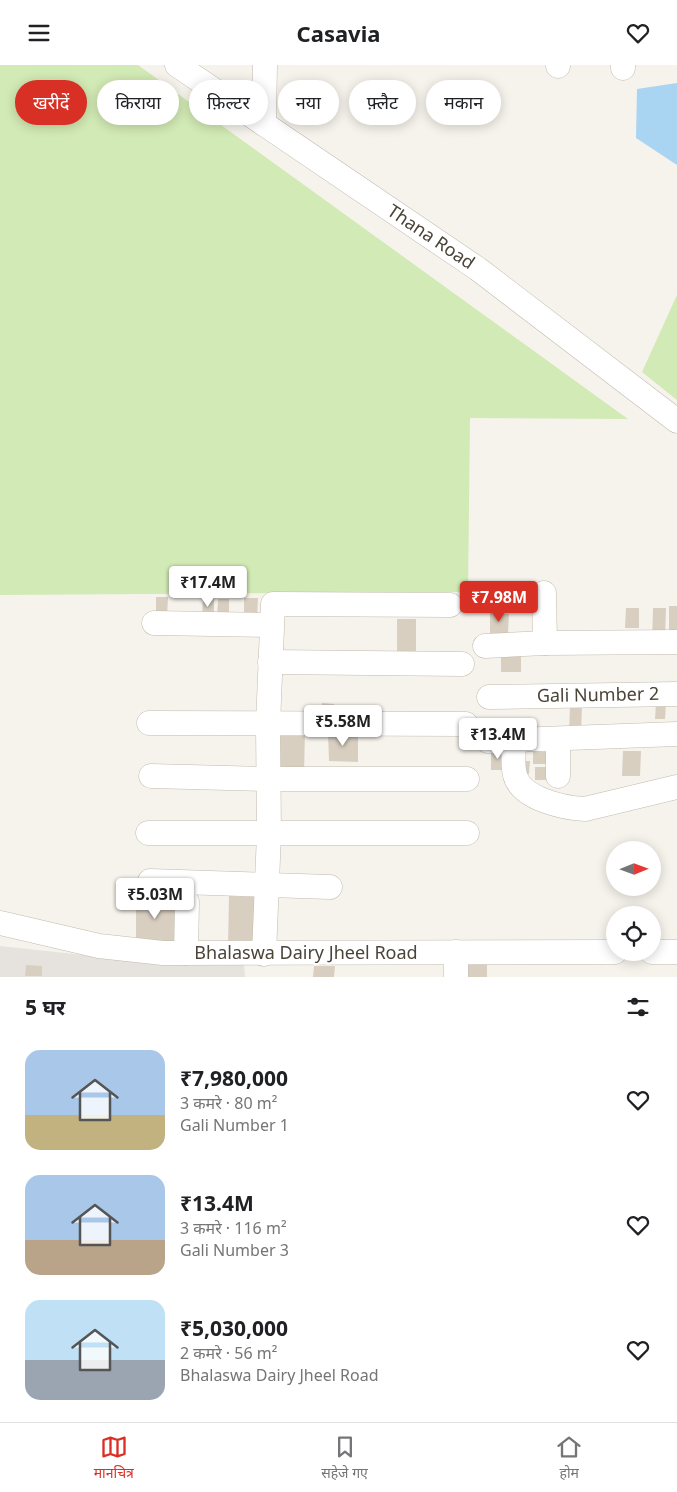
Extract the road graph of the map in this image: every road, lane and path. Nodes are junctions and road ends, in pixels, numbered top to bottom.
1 (176, 65) edge
2 (265, 65) edge
3 (198, 80) edge
4 (265, 80) edge
5 (265, 125) edge
6 (677, 421) edge
7 (544, 593) dead end
8 (450, 605) dead end
9 (154, 623) dead end
10 (271, 625) junction
11 (677, 642) edge
12 (545, 643) junction
13 (485, 646) dead end
14 (270, 662) junction
15 (462, 664) dead end
16 (677, 694) edge
17 (489, 697) dead end
18 (149, 723) dead end
19 (268, 724) junction
20 (466, 724) dead end
21 (677, 734) edge
22 (558, 739) junction
23 (514, 740) junction
24 (488, 741) dead end
25 (151, 775) dead end
26 (558, 776) dead end
27 (268, 779) junction
28 (467, 779) dead end
29 (677, 787) edge
30 (148, 833) dead end
31 (467, 833) dead end
32 (269, 834) junction
33 (150, 881) dead end
34 (267, 885) junction
35 (330, 887) dead end
36 (187, 902) dead end
37 (0, 923) edge
38 (456, 952) junction
39 (606, 952) edge
40 (661, 952) edge
41 (677, 952) edge
42 (186, 953) junction
43 (264, 954) junction
44 (456, 977) edge

1 - 3 street, Thana Road
2 - 4 street
5 - 6 street, Thana Road
7 - 12 street
8 - 10 street
9 - 10 street
10 - 14 street
11 - 12 street
12 - 13 street
14 - 15 street
14 - 19 street
16 - 17 street, Gali Number 2
18 - 19 street
19 - 20 street
19 - 27 street
21 - 22 street
22 - 23 street
22 - 26 street
23 - 24 street
23 - 29 street
25 - 27 street
27 - 28 street
27 - 32 street
30 - 32 street
31 - 32 street
32 - 34 street
33 - 34 street
34 - 35 street
34 - 43 street
36 - 42 street
37 - 42 street, Bhalaswa Dairy Jheel Road
38 - 39 street, Bhalaswa Dairy Jheel Road
38 - 43 street, Bhalaswa Dairy Jheel Road
38 - 44 street
40 - 41 street
42 - 43 street, Bhalaswa Dairy Jheel Road

